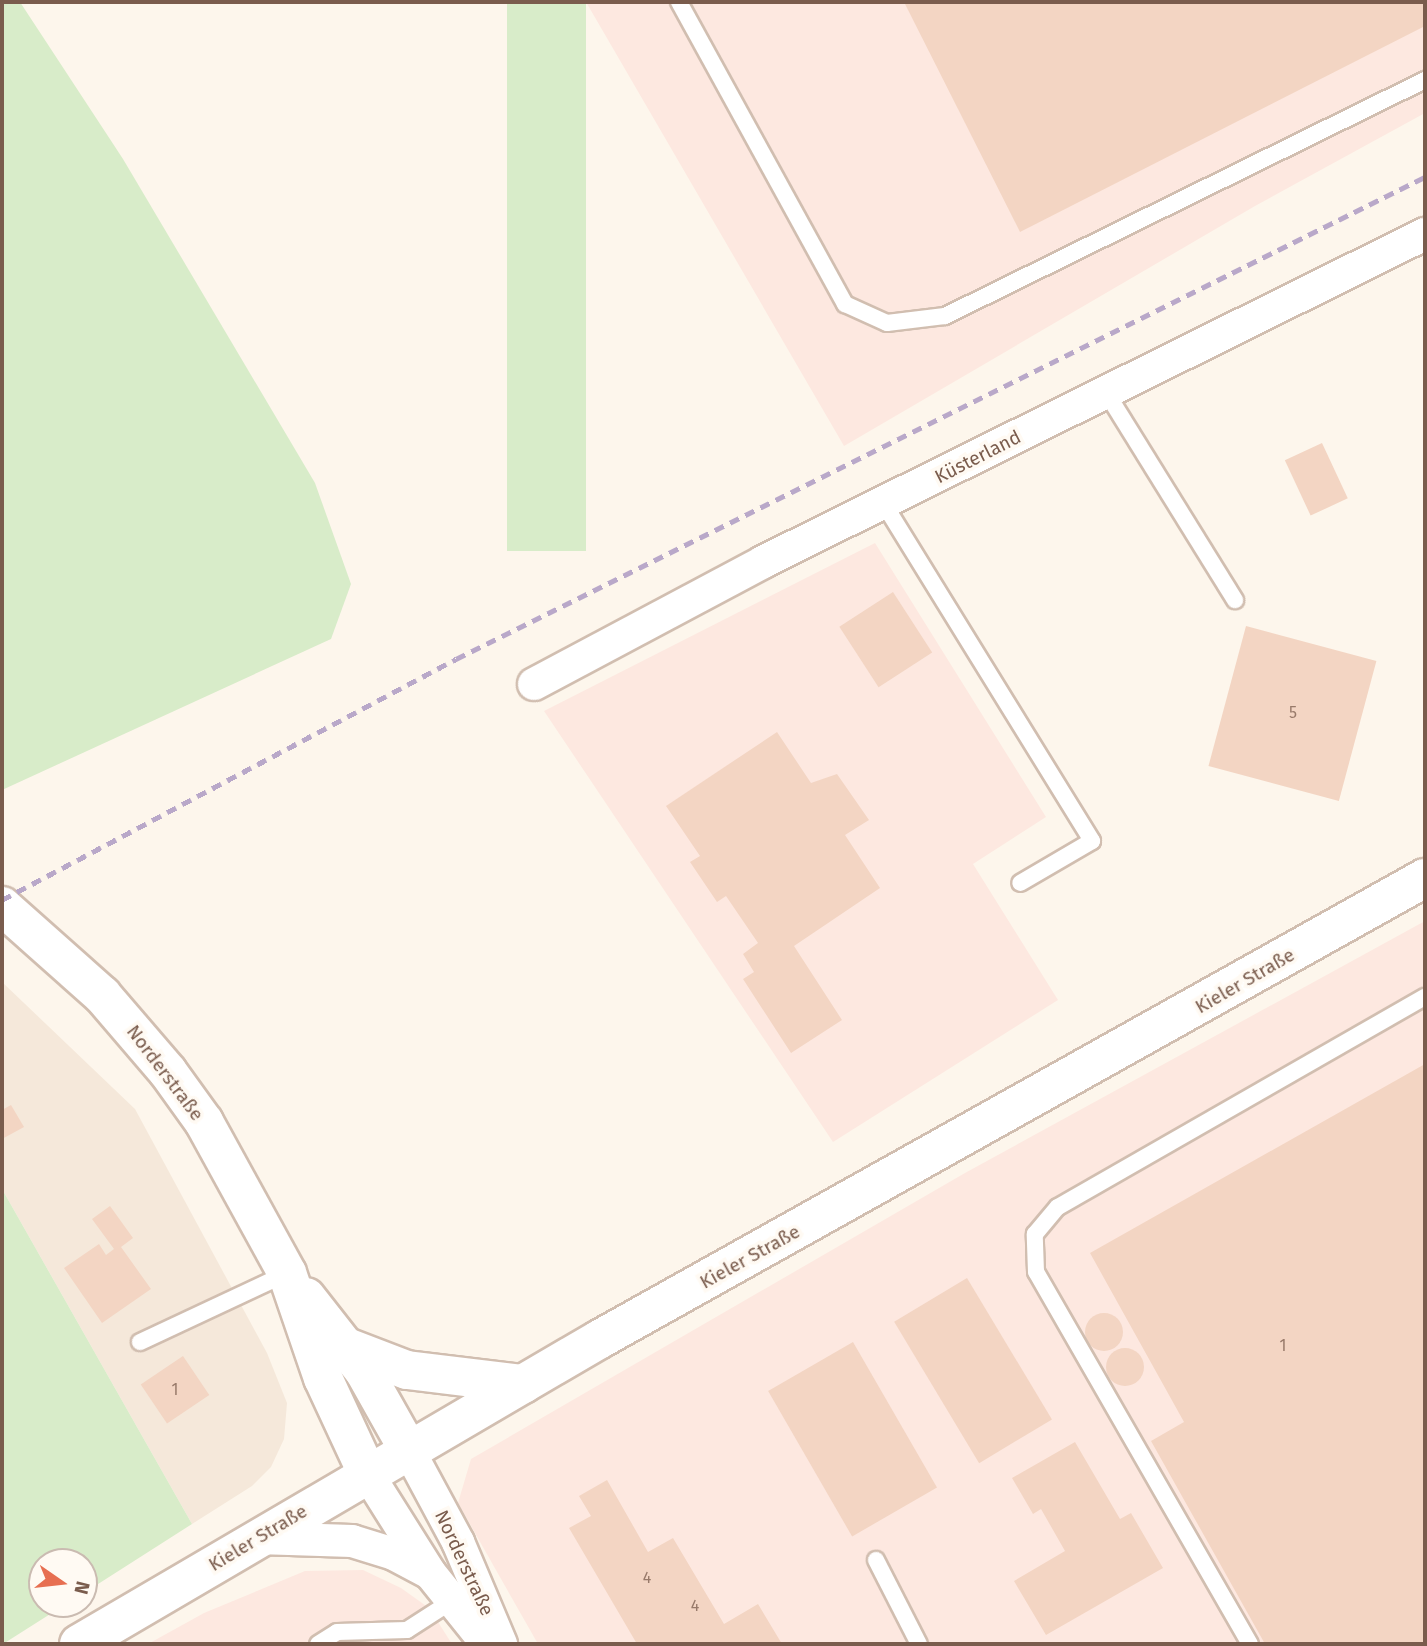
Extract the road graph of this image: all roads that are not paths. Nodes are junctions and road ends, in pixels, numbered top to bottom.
1 (679, 2) edge
2 (1425, 80) edge
3 (1425, 234) edge
4 (1106, 392) junction
5 (884, 504) junction
6 (1235, 600) dead end
7 (534, 684) dead end
8 (1425, 878) edge
9 (1020, 883) dead end
10 (2, 906) edge
11 (1425, 997) edge
12 (287, 1273) junction
13 (140, 1342) dead end
14 (344, 1346) junction
15 (523, 1384) junction
16 (408, 1449) junction
17 (367, 1473) junction
18 (258, 1538) junction
19 (876, 1560) dead end
20 (430, 1573) junction
21 (452, 1601) junction
22 (370, 1637) edge
23 (79, 1644) edge
24 (318, 1644) edge
25 (487, 1644) edge
26 (501, 1644) edge
27 (919, 1644) edge
28 (1250, 1644) edge

1 - 2 lane
3 - 4 street, Küsterland
4 - 5 street, Küsterland
4 - 6 lane
5 - 7 street, Küsterland
5 - 9 lane
8 - 15 main road, Kieler Straße
10 - 12 main road, Norderstraße
11 - 28 lane
12 - 13 lane
12 - 14 main road, Norderstraße
12 - 17 main road, Norderstraße
14 - 15 main road
14 - 16 main road, Norderstraße
15 - 16 main road, Kieler Straße
16 - 17 main road, Kieler Straße
16 - 26 street, Norderstraße
17 - 18 main road, Kieler Straße
17 - 20 street, Norderstraße
18 - 20 street, Norderstraße
18 - 23 main road, Kieler Straße
19 - 27 lane
20 - 21 street, Norderstraße
21 - 22 lane
21 - 25 street, Norderstraße
22 - 24 lane

